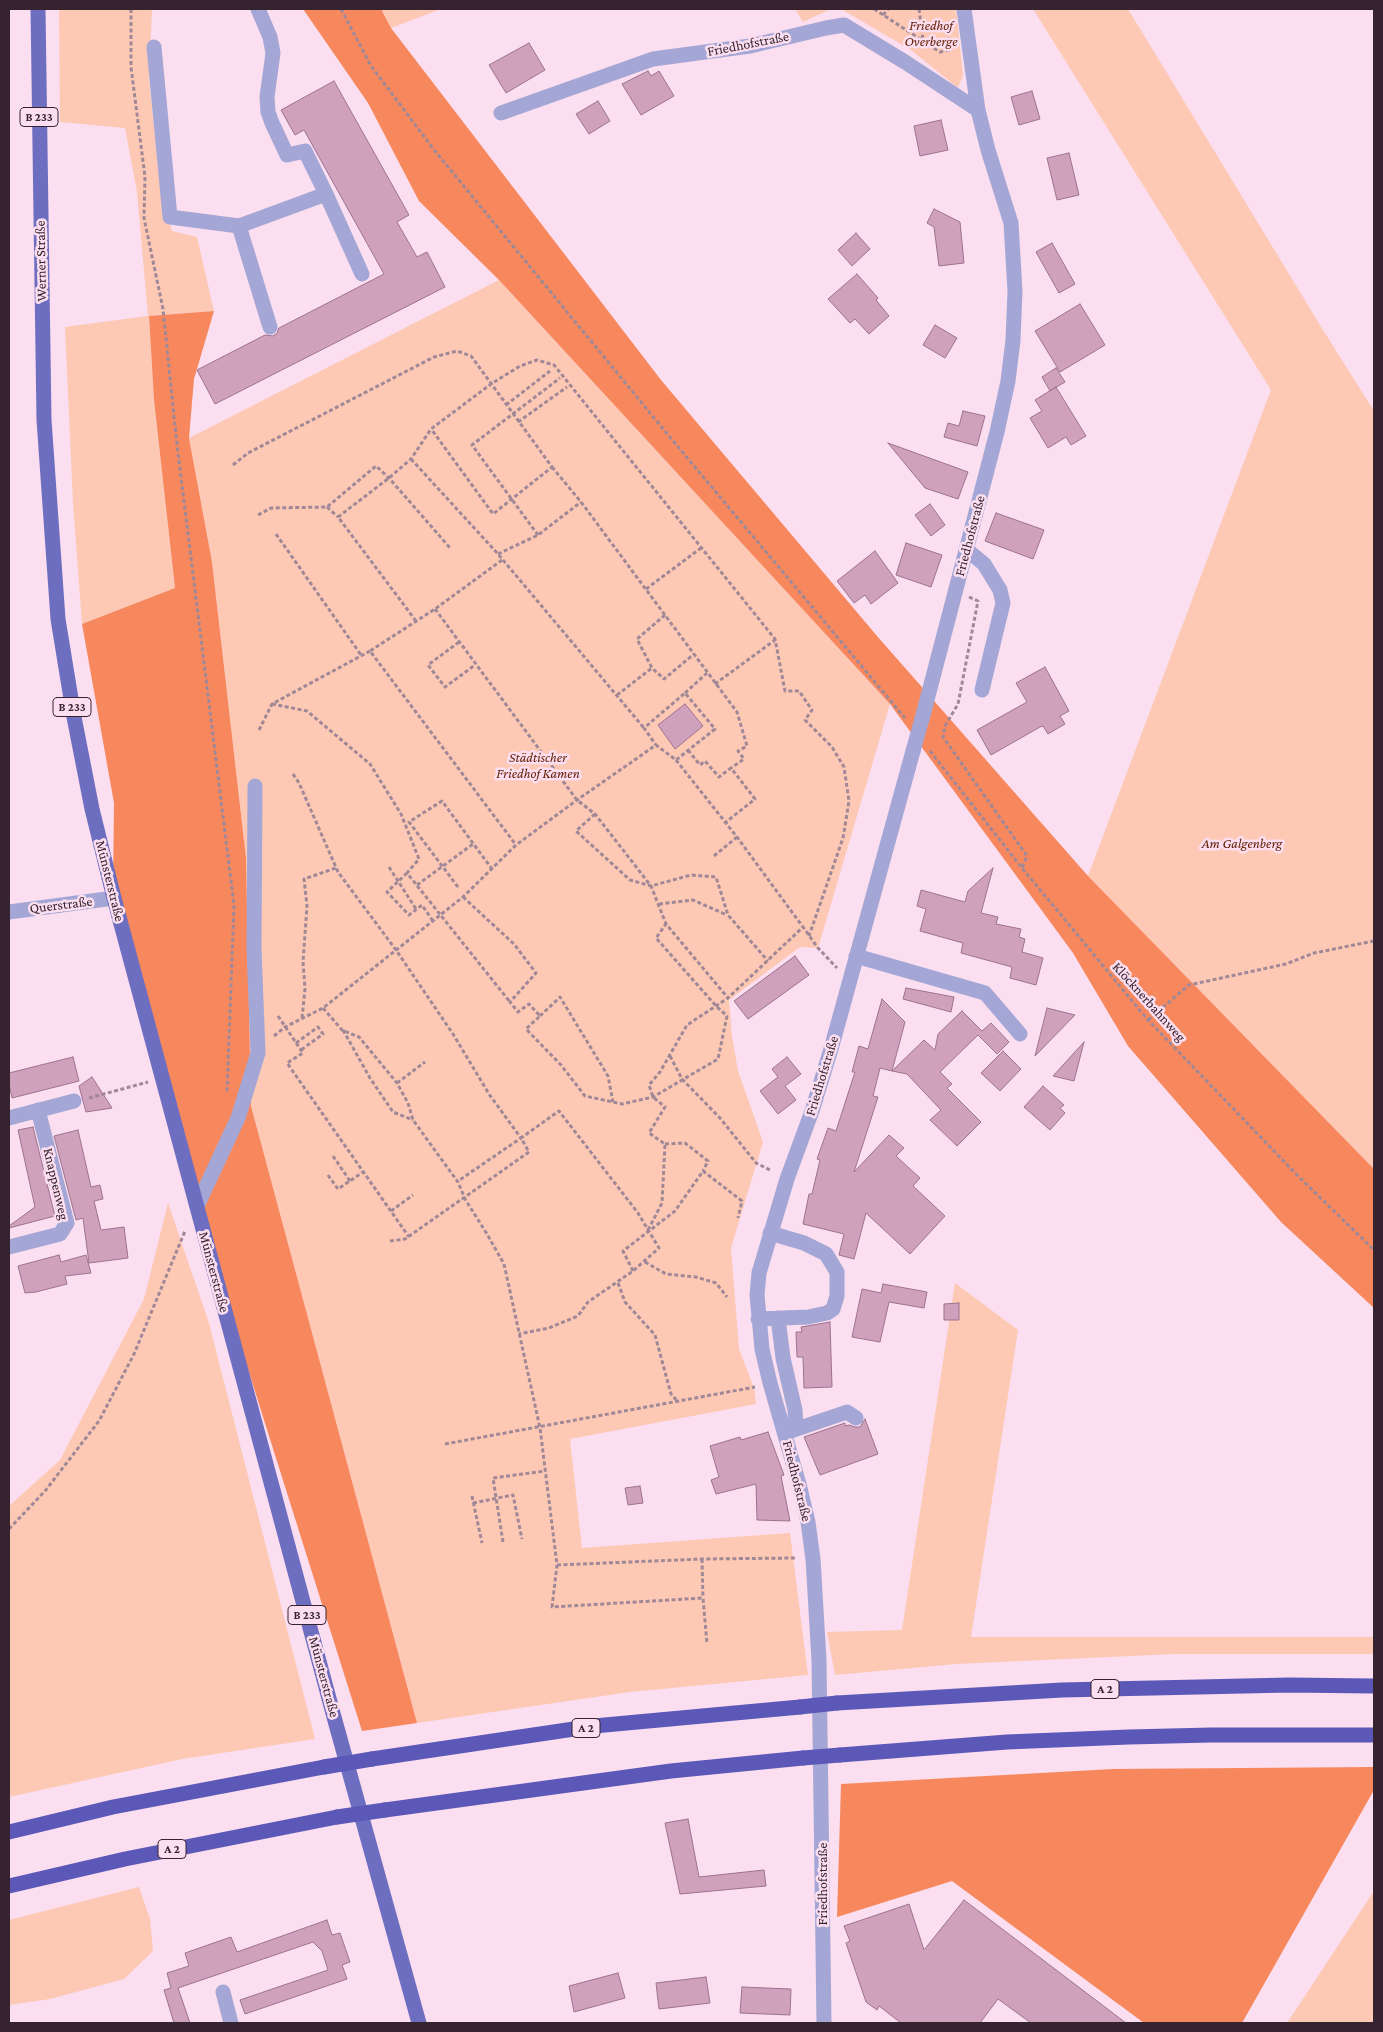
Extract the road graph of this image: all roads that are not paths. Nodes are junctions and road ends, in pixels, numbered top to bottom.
1 (38, 9) edge
2 (258, 9) edge
3 (964, 9) edge
4 (154, 47) dead end
5 (978, 110) junction
6 (501, 113) dead end
7 (326, 194) junction
8 (239, 226) junction
9 (362, 274) dead end
10 (270, 327) dead end
11 (50, 512) joint
12 (966, 550) junction
13 (982, 690) dead end
14 (256, 786) dead end
15 (114, 898) junction
16 (9, 912) edge
17 (856, 956) junction
18 (1020, 1034) dead end
19 (74, 1102) road end
20 (38, 1110) junction
21 (9, 1118) edge
22 (197, 1206) junction
23 (770, 1233) junction
24 (9, 1247) edge
25 (778, 1318) junction
26 (758, 1320) junction
27 (856, 1418) dead end
28 (790, 1431) junction
29 (1374, 1686) edge
30 (1374, 1735) edge
31 (9, 1832) edge
32 (9, 1886) edge
33 (222, 1992) dead end
34 (231, 2023) edge
35 (419, 2023) edge
36 (824, 2023) edge

1 - 11 main road, Werner Straße / B 233
2 - 7 street
3 - 5 street, Friedhofstraße
4 - 8 street
5 - 6 street, Friedhofstraße
5 - 12 street, Friedhofstraße
7 - 8 street
7 - 9 street
8 - 10 street
11 - 15 main road, Münsterstraße / B 233
12 - 13 street
12 - 17 street, Friedhofstraße, bridge
14 - 22 street
15 - 16 street, Querstraße
15 - 22 main road, Münsterstraße / B 233
17 - 18 street
17 - 23 street, Friedhofstraße
19 - 20 street
20 - 21 street
20 - 24 street, Knappenweg
22 - 35 main road, Münsterstraße / B 233
23 - 25 street
23 - 26 street, Friedhofstraße
25 - 26 street
25 - 28 street
26 - 28 street, Friedhofstraße
27 - 28 street
28 - 36 street, Friedhofstraße
29 - 31 highway, A 2, bridge
30 - 32 highway, A 2, bridge
33 - 34 street

